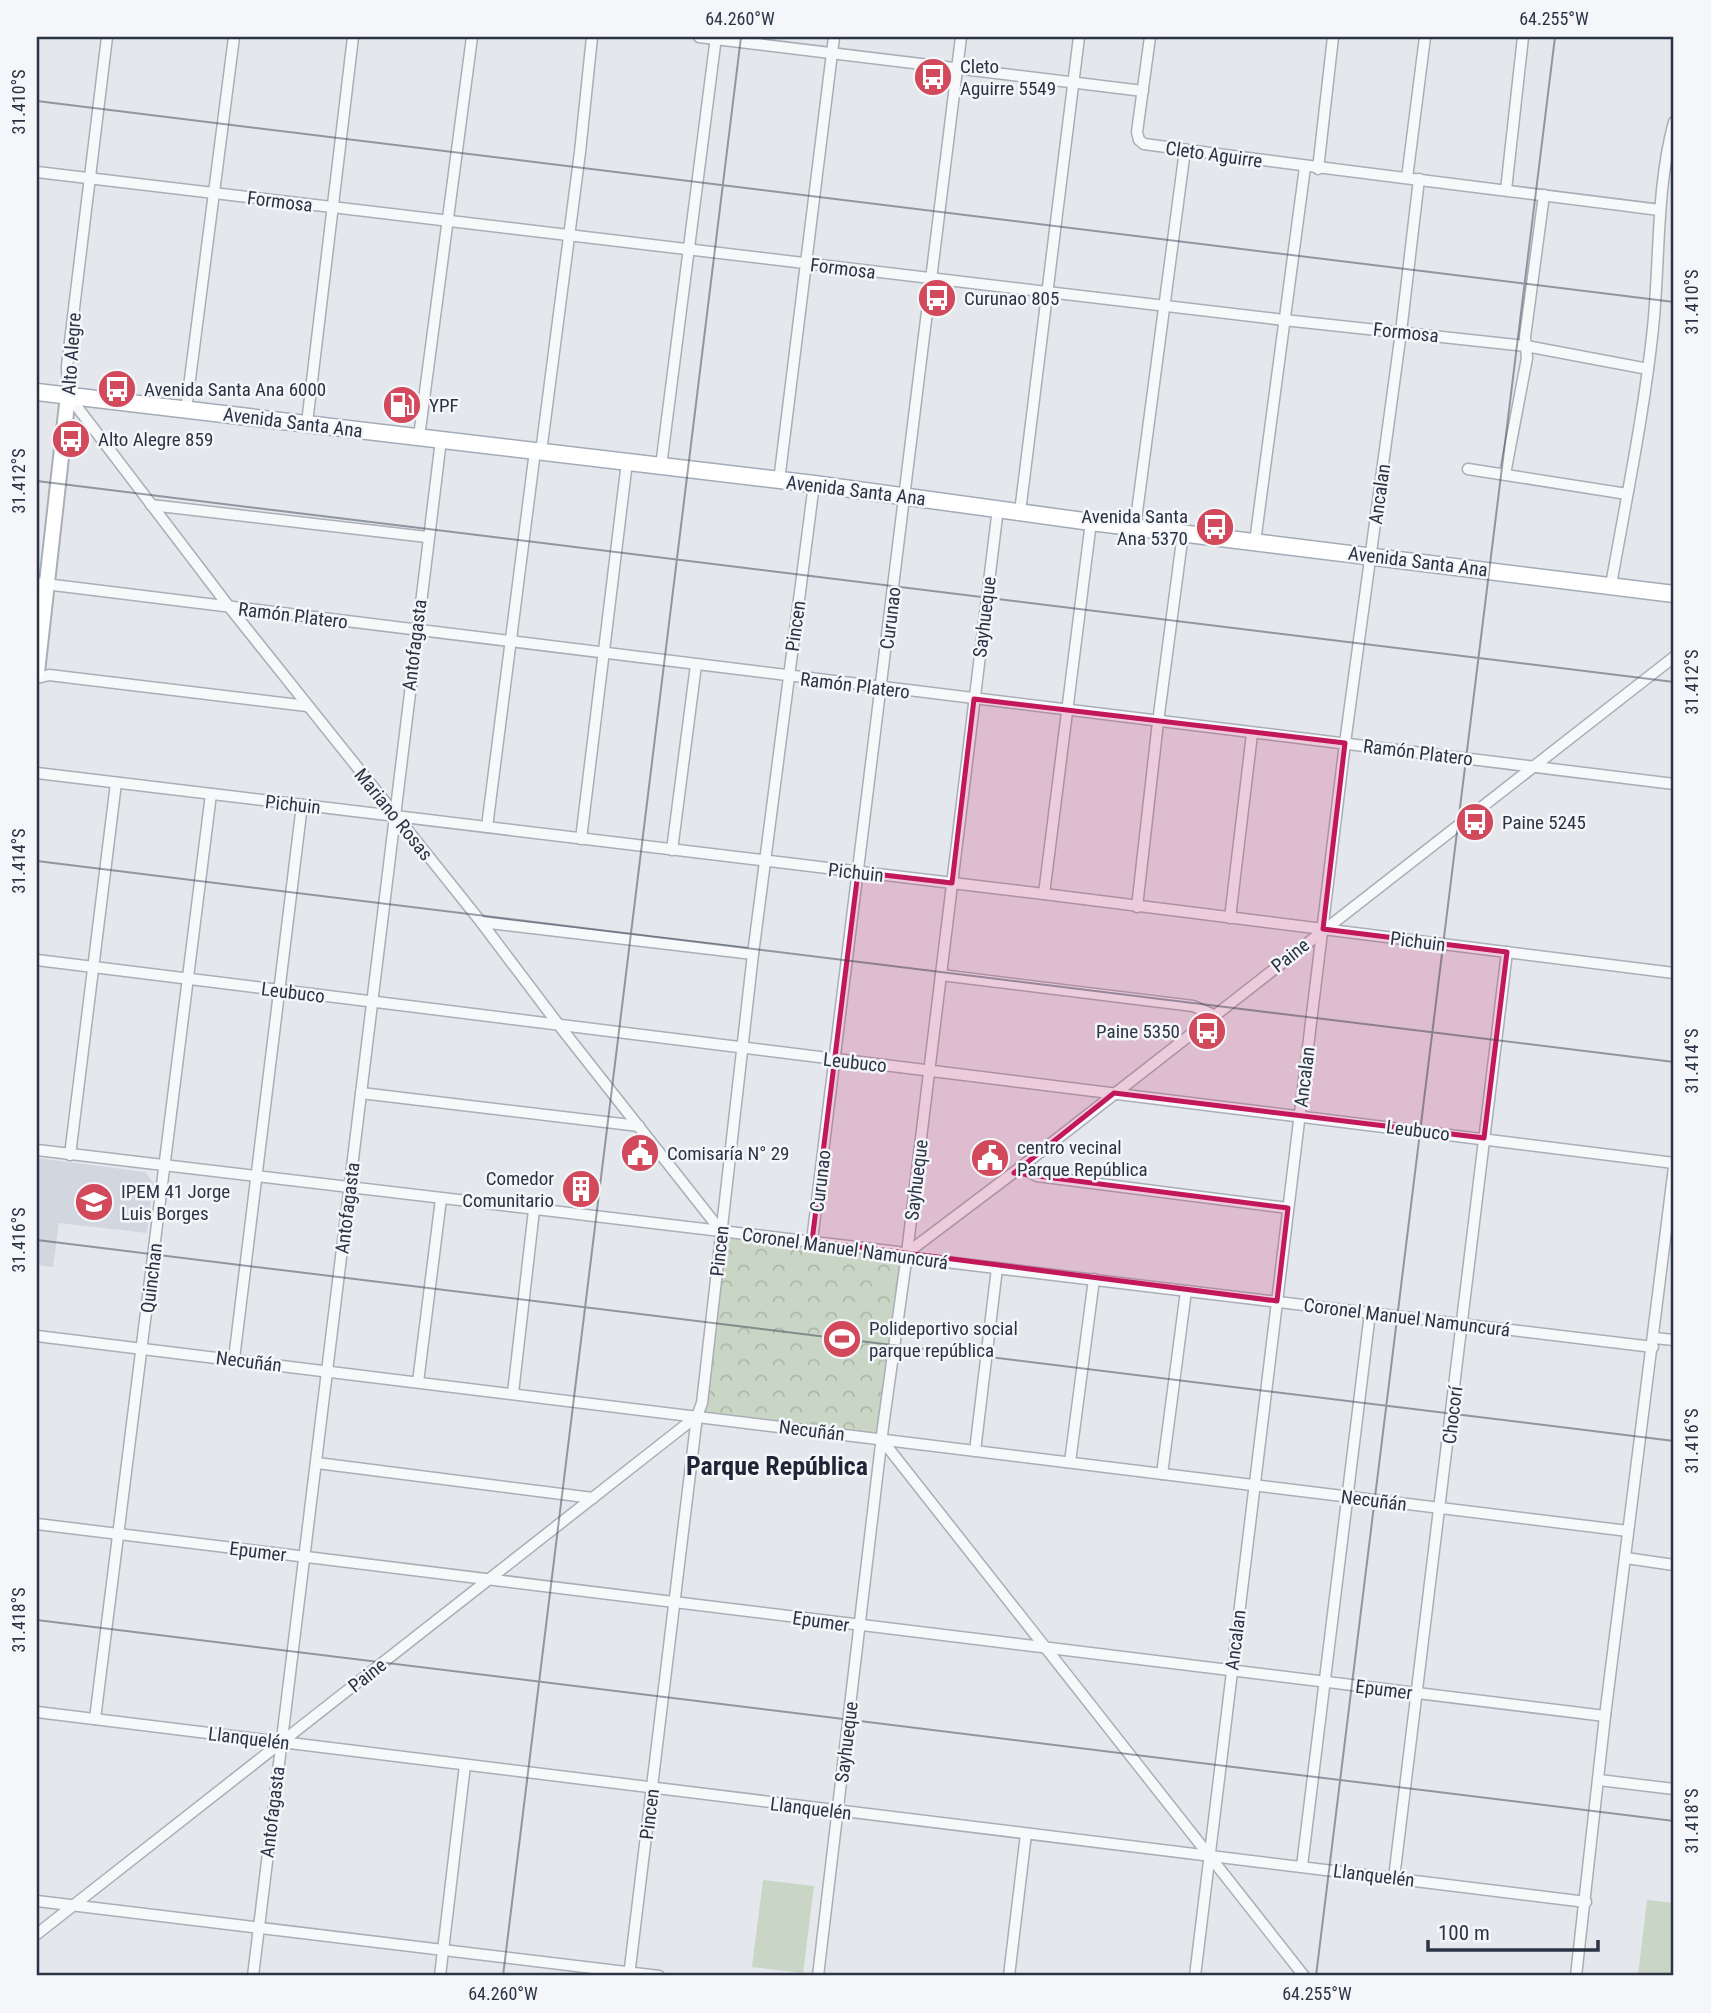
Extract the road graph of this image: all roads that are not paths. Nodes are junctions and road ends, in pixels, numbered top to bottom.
1 (107, 37) edge
2 (234, 37) edge
3 (353, 37) edge
4 (472, 37) edge
5 (592, 37) edge
6 (699, 37) edge
7 (834, 37) edge
8 (961, 37) edge
9 (1079, 37) edge
10 (1150, 37) edge
11 (1333, 37) edge
12 (1425, 37) edge
13 (1523, 37) edge
14 (716, 38) edge
15 (832, 53) junction
16 (957, 69) junction
17 (1073, 82) junction
18 (1143, 90) junction
19 (1674, 122) edge
20 (1185, 150) junction
21 (1305, 167) junction
22 (1318, 169) junction
23 (37, 172) edge
24 (89, 178) junction
25 (1407, 178) junction
26 (1419, 179) junction
27 (1506, 191) junction
28 (215, 193) junction
29 (1544, 195) junction
30 (333, 207) junction
31 (1660, 210) junction
32 (449, 222) junction
33 (568, 236) junction
34 (688, 250) junction
35 (806, 264) junction
36 (932, 278) junction
37 (1049, 291) junction
38 (1166, 304) junction
39 (1284, 320) junction
40 (1401, 332) junction
41 (1526, 346) junction
42 (1648, 369) junction
43 (37, 392) edge
44 (68, 395) junction
45 (186, 410) junction
46 (307, 423) junction
47 (419, 437) junction
48 (441, 440) junction
49 (538, 451) junction
50 (627, 462) junction
51 (661, 466) junction
52 (1468, 469) dead end
53 (1505, 474) junction
54 (779, 481) junction
55 (814, 485) junction
56 (1627, 494) junction
57 (904, 496) junction
58 (151, 505) junction
59 (998, 509) junction
60 (1020, 512) junction
61 (1091, 522) junction
62 (1135, 527) junction
63 (1183, 533) junction
64 (427, 537) junction
65 (1255, 542) junction
66 (1371, 555) junction
67 (42, 584) edge
68 (1611, 585) junction
69 (1674, 594) edge
70 (230, 608) junction
71 (416, 630) junction
72 (510, 642) junction
73 (604, 653) junction
74 (1674, 657) edge
75 (695, 664) junction
76 (37, 672) edge
77 (788, 677) junction
78 (37, 678) edge
79 (881, 688) junction
80 (974, 699) junction
81 (307, 706) junction
82 (1067, 709) junction
83 (1158, 722) junction
84 (1252, 734) junction
85 (1345, 743) junction
86 (1532, 766) junction
87 (37, 773) edge
88 (116, 783) junction
89 (1674, 784) edge
90 (211, 794) junction
91 (302, 805) junction
92 (394, 815) junction
93 (487, 827) junction
94 (581, 839) junction
95 (672, 850) junction
96 (765, 862) junction
97 (858, 872) junction
98 (952, 883) junction
99 (1044, 894) junction
100 (1137, 907) junction
101 (1230, 918) junction
102 (481, 922) junction
103 (1323, 929) junction
104 (1507, 952) junction
105 (753, 954) junction
106 (37, 960) edge
107 (94, 967) junction
108 (1674, 973) edge
109 (941, 975) junction
110 (188, 979) junction
111 (279, 990) junction
112 (373, 1002) junction
113 (1214, 1015) junction
114 (558, 1024) junction
115 (742, 1048) junction
116 (835, 1059) junction
117 (929, 1070) junction
118 (361, 1093) junction
119 (1114, 1093) junction
120 (1299, 1115) junction
121 (639, 1126) junction
122 (1484, 1138) junction
123 (37, 1150) edge
124 (70, 1155) junction
125 (1674, 1165) edge
126 (165, 1166) junction
127 (1021, 1167) junction
128 (256, 1177) junction
129 (349, 1188) junction
130 (441, 1199) junction
131 (1288, 1208) junction
132 (534, 1210) junction
133 (721, 1231) junction
134 (812, 1241) junction
135 (907, 1253) junction
136 (997, 1268) junction
137 (1094, 1279) junction
138 (1186, 1291) junction
139 (1277, 1301) junction
140 (1370, 1313) junction
141 (1463, 1323) junction
142 (37, 1336) edge
143 (1674, 1340) edge
144 (1653, 1342) junction
145 (143, 1349) junction
146 (234, 1359) junction
147 (327, 1371) junction
148 (418, 1382) junction
149 (513, 1393) junction
150 (698, 1416) junction
151 (882, 1440) junction
152 (975, 1451) junction
153 (317, 1462) junction
154 (1070, 1462) junction
155 (1162, 1474) junction
156 (1255, 1485) junction
157 (1347, 1497) junction
158 (593, 1498) junction
159 (1440, 1508) junction
160 (37, 1524) edge
161 (1628, 1531) junction
162 (120, 1534) junction
163 (304, 1556) junction
164 (1626, 1558) junction
165 (1674, 1565) edge
166 (490, 1580) junction
167 (675, 1601) junction
168 (860, 1626) junction
169 (1047, 1648) junction
170 (1231, 1672) junction
171 (1325, 1682) junction
172 (1416, 1693) junction
173 (37, 1712) edge
174 (1605, 1716) junction
175 (95, 1719) junction
176 (281, 1742) junction
177 (465, 1765) junction
178 (1598, 1780) junction
179 (652, 1788) junction
180 (1674, 1789) edge
181 (837, 1812) junction
182 (1026, 1834) junction
183 (1208, 1855) junction
184 (1302, 1866) junction
185 (1394, 1878) junction
186 (37, 1901) edge
187 (1586, 1902) junction
188 (74, 1905) junction
189 (258, 1928) junction
190 (37, 1934) edge
191 (443, 1950) junction
192 (629, 1975) edge
193 (253, 1976) edge
194 (440, 1976) edge
195 (659, 1976) edge
196 (818, 1976) edge
197 (1009, 1976) edge
198 (1195, 1976) edge
199 (1304, 1976) edge
200 (1576, 1976) edge

1 - 24 street, Alto Alegre
2 - 28 street
3 - 30 street
4 - 32 street
5 - 33 street
6 - 14 street
7 - 15 street
8 - 16 street, Curunao
9 - 17 street
10 - 18 street
11 - 22 street
12 - 25 street
13 - 27 street
14 - 15 street
14 - 34 street
15 - 16 street
15 - 35 street
16 - 17 street
16 - 36 street, Curunao
17 - 18 street
17 - 37 street
18 - 20 street, Cleto Aguirre
19 - 31 street
20 - 21 street, Cleto Aguirre
20 - 38 street
21 - 22 street, Cleto Aguirre
21 - 39 street
22 - 25 street, Cleto Aguirre
23 - 24 street, Formosa
24 - 28 street, Formosa
24 - 44 street, Alto Alegre
25 - 26 street, Cleto Aguirre
26 - 27 street, Cleto Aguirre
26 - 40 street, Ancalan
27 - 29 street, Cleto Aguirre
28 - 30 street, Formosa
28 - 45 street
29 - 31 street, Cleto Aguirre
29 - 41 street
30 - 32 street, Formosa
30 - 46 street
31 - 42 street
32 - 33 street, Formosa
32 - 47 street
33 - 34 street, Formosa
33 - 49 street
34 - 35 street, Formosa
34 - 51 street
35 - 36 street, Formosa
35 - 54 street
36 - 37 street, Formosa
36 - 57 street, Curunao
37 - 38 street, Formosa
37 - 60 street
38 - 39 street, Formosa
38 - 62 street
39 - 40 street, Formosa
39 - 65 street
40 - 41 street, Formosa
40 - 66 street, Ancalan
41 - 42 street, Formosa
41 - 53 street
42 - 56 street
43 - 44 main road, Avenida Santa Ana
44 - 45 main road, Avenida Santa Ana
44 - 58 street, Mariano Rosas
44 - 67 main road, Alto Alegre
45 - 46 main road, Avenida Santa Ana
46 - 47 main road, Avenida Santa Ana
47 - 48 main road, Avenida Santa Ana
48 - 49 main road, Avenida Santa Ana
48 - 64 street, Antofagasta
49 - 50 main road, Avenida Santa Ana
49 - 72 street
50 - 51 main road, Avenida Santa Ana
50 - 73 street
51 - 54 main road, Avenida Santa Ana
52 - 53 street
53 - 56 street
54 - 55 main road, Avenida Santa Ana
55 - 57 main road, Avenida Santa Ana
55 - 77 street, Pincen
56 - 68 street
57 - 59 main road, Avenida Santa Ana
57 - 79 street, Curunao
58 - 64 street
58 - 70 street, Mariano Rosas
59 - 60 main road, Avenida Santa Ana
59 - 80 street, Sayhueque
60 - 61 main road, Avenida Santa Ana
61 - 62 main road, Avenida Santa Ana
61 - 82 street
62 - 63 main road, Avenida Santa Ana
63 - 65 main road, Avenida Santa Ana
63 - 83 street
64 - 71 street, Antofagasta
65 - 66 main road, Avenida Santa Ana
66 - 68 main road, Avenida Santa Ana
66 - 85 street, Ancalan
67 - 70 street, Ramón Platero
67 - 76 main road, Alto Alegre
68 - 69 main road, Avenida Santa Ana
70 - 71 street, Ramón Platero
70 - 81 street, Mariano Rosas
71 - 72 street, Ramón Platero
71 - 92 street, Antofagasta
72 - 73 street, Ramón Platero
72 - 93 street
73 - 75 street, Ramón Platero
73 - 94 street
74 - 86 street, Paine
75 - 77 street, Ramón Platero
75 - 95 street
77 - 79 street, Ramón Platero
77 - 96 street, Pincen
78 - 81 street
79 - 80 street, Ramón Platero
79 - 97 street, Curunao
80 - 82 street, Ramón Platero
80 - 98 street, Sayhueque
81 - 92 street, Mariano Rosas
82 - 83 street, Ramón Platero
82 - 99 street
83 - 84 street, Ramón Platero
83 - 100 street
84 - 85 street, Ramón Platero
84 - 101 street
85 - 86 street, Ramón Platero
85 - 103 street, Ancalan
86 - 89 street, Ramón Platero
86 - 103 street, Paine
87 - 88 street, Pichuin
88 - 90 street, Pichuin
88 - 107 street
90 - 91 street, Pichuin
90 - 110 street, Quinchan
91 - 92 street, Pichuin
91 - 111 street
92 - 93 street, Pichuin
92 - 102 street, Mariano Rosas
92 - 112 street, Antofagasta
93 - 94 street, Pichuin
94 - 95 street, Pichuin
95 - 96 street, Pichuin
96 - 97 street, Pichuin
96 - 105 street, Pincen
97 - 98 street, Pichuin
97 - 116 street, Curunao
98 - 99 street, Pichuin
98 - 109 street, Sayhueque
99 - 100 street, Pichuin
100 - 101 street, Pichuin
101 - 103 street, Pichuin
102 - 105 street
102 - 114 street, Mariano Rosas
103 - 104 street, Pichuin
103 - 113 street, Paine
103 - 120 street, Ancalan
104 - 108 street, Pichuin
104 - 122 street, Chocorí
105 - 115 street, Pincen
106 - 107 street, Leubuco
107 - 110 street, Leubuco
107 - 124 street
109 - 113 street
109 - 117 street, Sayhueque
110 - 111 street, Leubuco
110 - 126 street, Quinchan
111 - 112 street, Leubuco
111 - 128 street
112 - 114 street, Leubuco
112 - 118 street, Antofagasta
113 - 119 street, Paine
114 - 115 street, Leubuco
114 - 121 street, Mariano Rosas
115 - 116 street, Leubuco
115 - 133 street, Pincen
116 - 117 street, Leubuco
116 - 134 street, Curunao
117 - 119 street, Leubuco
117 - 135 street, Sayhueque
118 - 121 street
118 - 129 street, Antofagasta
119 - 120 street, Leubuco
119 - 127 street, Paine
120 - 122 street, Leubuco
120 - 131 street, Ancalan
121 - 133 street, Mariano Rosas
122 - 125 street, Leubuco
122 - 141 street, Chocorí
123 - 124 street, Coronel Manuel Namuncurá
124 - 126 street, Coronel Manuel Namuncurá
125 - 144 street
126 - 128 street, Coronel Manuel Namuncurá
126 - 145 street, Quinchan
127 - 131 street
127 - 135 street, Paine
128 - 129 street, Coronel Manuel Namuncurá
128 - 146 street
129 - 130 street, Coronel Manuel Namuncurá
129 - 147 street, Antofagasta
130 - 132 street, Coronel Manuel Namuncurá
130 - 148 street
131 - 139 street, Ancalan
132 - 133 street, Coronel Manuel Namuncurá
132 - 149 street
133 - 134 street, Coronel Manuel Namuncurá
133 - 150 street, Pincen
134 - 135 street, Coronel Manuel Namuncurá
135 - 136 street, Coronel Manuel Namuncurá
135 - 151 street, Sayhueque
136 - 137 street, Coronel Manuel Namuncurá
136 - 152 street
137 - 138 street, Coronel Manuel Namuncurá
137 - 154 street
138 - 139 street, Coronel Manuel Namuncurá
138 - 155 street
139 - 140 street, Coronel Manuel Namuncurá
139 - 156 street, Ancalan
140 - 141 street, Coronel Manuel Namuncurá
140 - 157 street
141 - 144 street, Coronel Manuel Namuncurá
141 - 159 street, Chocorí
142 - 145 street, Necuñán
143 - 144 street, Coronel Manuel Namuncurá
144 - 161 street
145 - 146 street, Necuñán
145 - 162 street, Quinchan
146 - 147 street, Necuñán
147 - 148 street, Necuñán
147 - 153 street, Antofagasta
148 - 149 street, Necuñán
149 - 150 street, Necuñán
150 - 151 street, Necuñán
150 - 158 street, Paine
150 - 167 street, Pincen
151 - 152 street, Necuñán
151 - 168 street, Sayhueque
151 - 169 street
152 - 154 street, Necuñán
153 - 158 street
153 - 163 street, Antofagasta
154 - 155 street, Necuñán
155 - 156 street, Necuñán
156 - 157 street, Necuñán
156 - 170 street, Ancalan
157 - 159 street, Necuñán
157 - 171 street
158 - 166 street, Paine
159 - 161 street, Necuñán
159 - 172 street, Chocorí
160 - 162 street, Epumer
161 - 164 street
162 - 163 street, Epumer
162 - 175 street, Quinchan
163 - 166 street, Epumer
163 - 176 street, Antofagasta
164 - 165 street
164 - 174 street
166 - 167 street, Epumer
166 - 176 street, Paine
167 - 168 street, Epumer
167 - 179 street, Pincen
168 - 169 street, Epumer
168 - 181 street, Sayhueque
169 - 170 street, Epumer
169 - 183 street
170 - 171 street, Epumer
170 - 183 street, Ancalan
171 - 172 street, Epumer
171 - 184 street
172 - 174 street, Epumer
172 - 185 street, Chocorí
173 - 175 street, Llanquelén
174 - 178 street
175 - 176 street, Llanquelén
176 - 177 street, Llanquelén
176 - 188 street, Paine
176 - 189 street, Antofagasta
177 - 179 street, Llanquelén
177 - 191 street
178 - 180 street
178 - 187 street
179 - 181 street, Llanquelén
179 - 192 street, Pincen
181 - 182 street, Llanquelén
181 - 196 street, Sayhueque
182 - 183 street, Llanquelén
182 - 197 street
183 - 184 street, Llanquelén
183 - 198 street, Ancalan
183 - 199 street
184 - 185 street, Llanquelén
185 - 187 street, Llanquelén
186 - 188 street
187 - 200 street
188 - 189 street
188 - 190 street, Paine
189 - 191 street
189 - 193 street, Antofagasta
191 - 192 street
191 - 194 street
192 - 195 street

